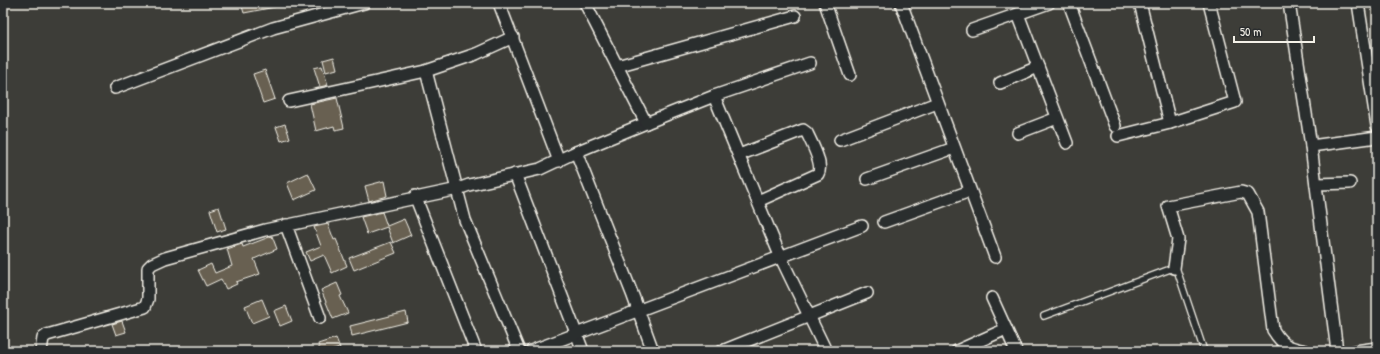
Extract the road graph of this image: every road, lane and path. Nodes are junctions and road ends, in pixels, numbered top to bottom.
1 (364, 3) edge
2 (498, 3) edge
3 (585, 3) edge
4 (825, 3) edge
5 (901, 3) edge
6 (1048, 3) edge
7 (1068, 3) edge
8 (1140, 3) edge
9 (1209, 3) edge
10 (1289, 3) edge
11 (1358, 3) edge
12 (1018, 14) junction
13 (795, 16) dead end
14 (972, 30) dead end
15 (513, 37) junction
16 (810, 63) dead end
17 (617, 66) junction
18 (1038, 67) junction
19 (426, 71) junction
20 (850, 75) dead end
21 (1000, 83) dead end
22 (115, 88) dead end
23 (714, 96) junction
24 (289, 101) dead end
25 (937, 102) junction
26 (1057, 118) junction
27 (646, 123) junction
28 (1170, 123) junction
29 (1377, 126) edge
30 (1018, 133) dead end
31 (1377, 137) edge
32 (840, 140) dead end
33 (1067, 143) dead end
34 (1312, 146) junction
35 (954, 148) junction
36 (576, 152) junction
37 (739, 155) junction
38 (559, 161) junction
39 (515, 174) junction
40 (867, 179) dead end
41 (1350, 183) dead end
42 (1316, 184) junction
43 (458, 189) junction
44 (970, 191) junction
45 (415, 196) junction
46 (758, 201) junction
47 (884, 222) dead end
48 (286, 225) junction
49 (862, 226) dead end
50 (995, 257) dead end
51 (781, 258) junction
52 (1174, 268) junction
53 (867, 293) dead end
54 (992, 298) dead end
55 (638, 310) junction
56 (1044, 316) dead end
57 (809, 317) junction
58 (320, 318) dead end
59 (1006, 328) junction
60 (577, 333) junction
61 (1377, 348) edge
62 (537, 350) edge
63 (41, 351) edge
64 (476, 351) edge
65 (519, 351) edge
66 (583, 351) edge
67 (653, 351) edge
68 (722, 351) edge
69 (826, 351) edge
70 (956, 351) edge
71 (1016, 351) edge
72 (1204, 351) edge
73 (1306, 351) edge
74 (1337, 351) edge
75 (1355, 351) edge

1 - 22 street
2 - 15 street
3 - 17 street
4 - 20 street
5 - 25 street
6 - 12 street
7 - 28 street
8 - 28 street
9 - 28 street
10 - 34 street
11 - 29 street
12 - 14 street
12 - 18 street
13 - 17 street
15 - 19 street
15 - 38 street
16 - 23 street
17 - 27 street
18 - 21 street
18 - 26 street
19 - 24 street
19 - 43 street
23 - 27 street
23 - 37 street
25 - 32 street
25 - 35 street
26 - 30 street
26 - 33 street
27 - 36 street
31 - 34 street
34 - 42 street
35 - 40 street
35 - 44 street
36 - 38 street
36 - 55 street
37 - 46 street
37 - 46 street
38 - 39 street
39 - 43 street
39 - 60 street
41 - 42 street
42 - 74 street
43 - 45 street
43 - 65 street
44 - 47 street
44 - 50 street
45 - 48 street
45 - 64 street
46 - 51 street
48 - 58 street
48 - 63 street
49 - 51 street
51 - 55 street
51 - 57 street
52 - 56 lane
52 - 72 lane
52 - 73 street
53 - 57 street
54 - 59 street
55 - 60 street
55 - 67 street
57 - 68 street
57 - 69 street
59 - 70 street
59 - 71 street
60 - 62 street
60 - 66 street
61 - 75 street

